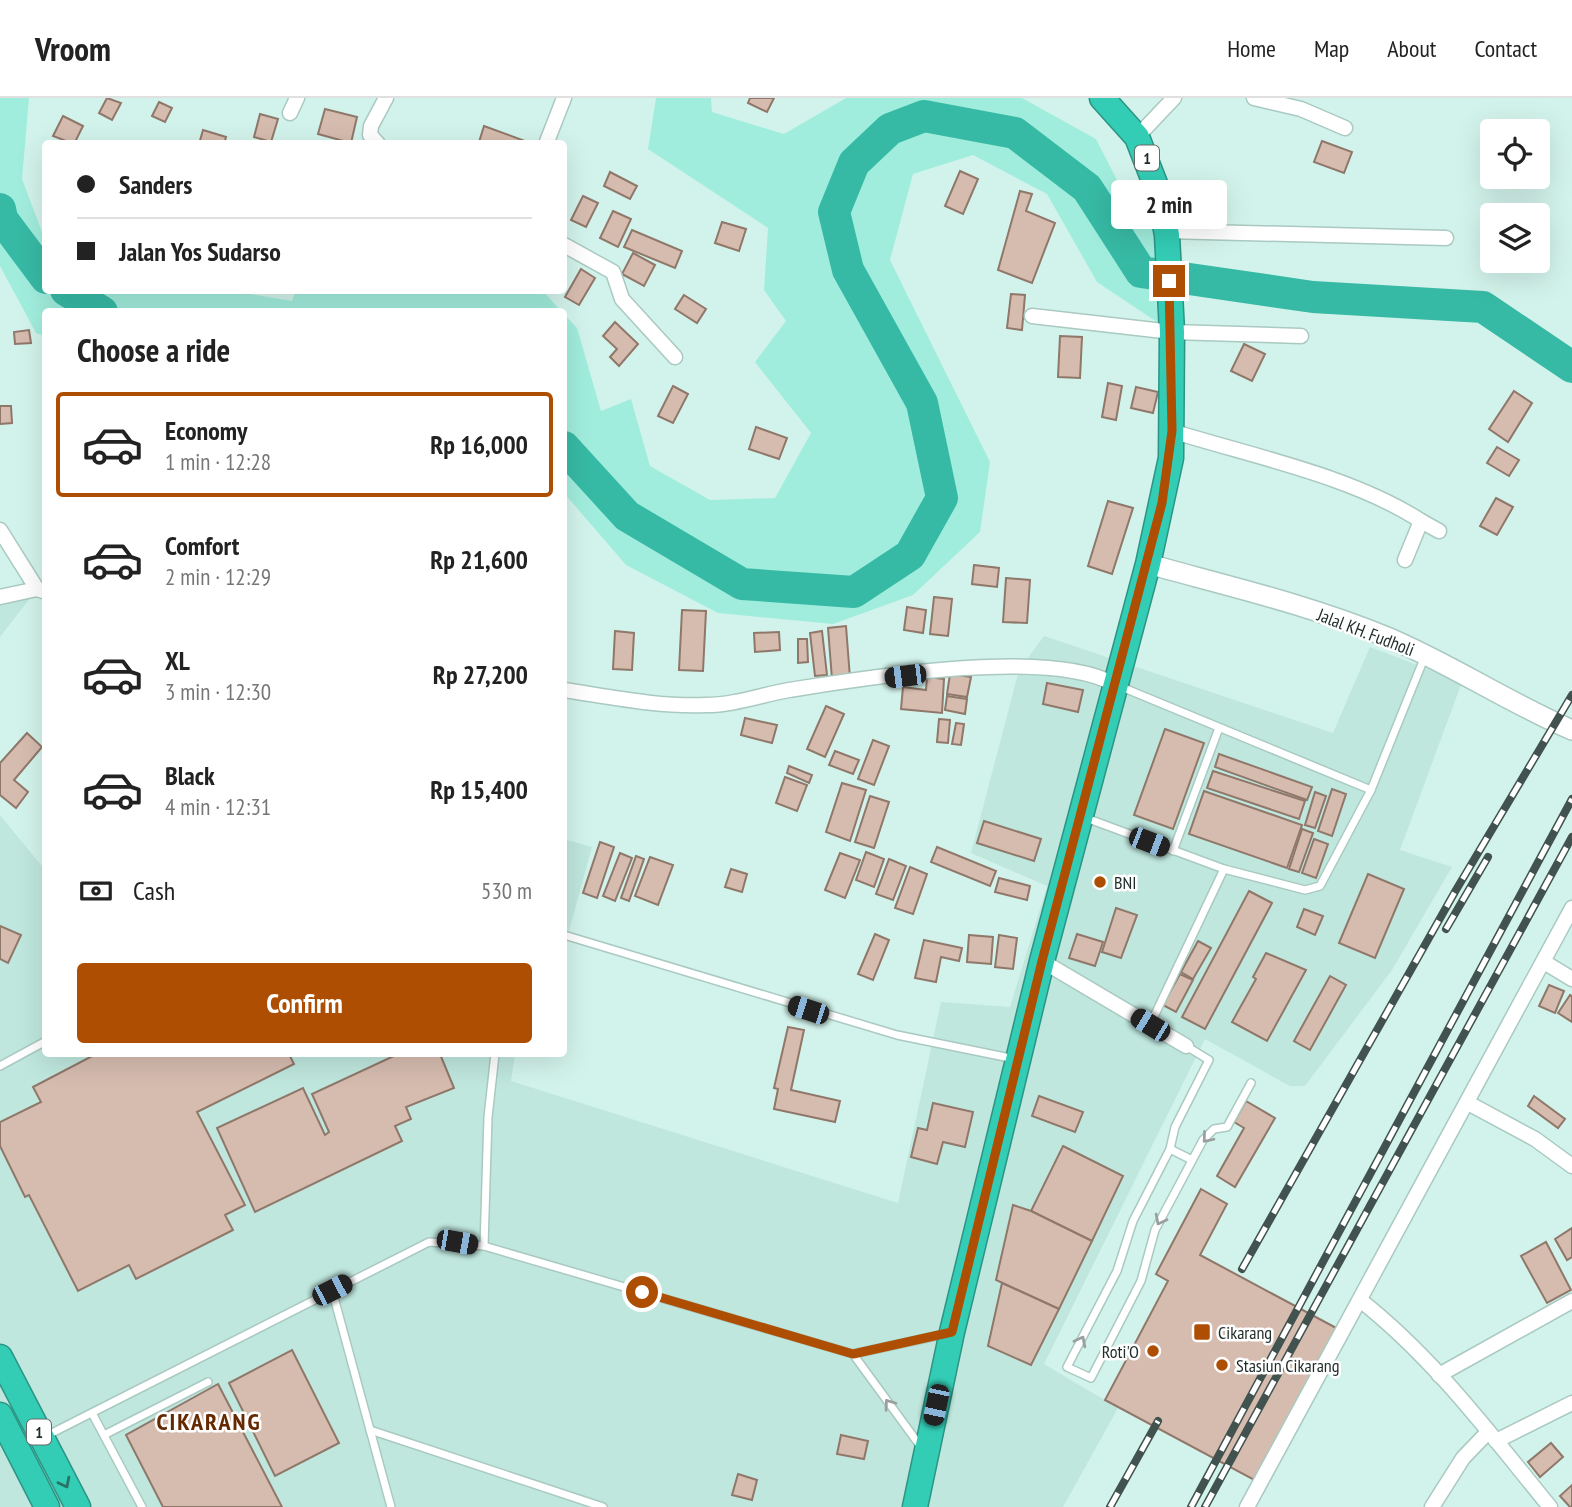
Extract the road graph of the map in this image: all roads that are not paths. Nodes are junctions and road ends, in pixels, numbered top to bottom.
1 (297, 98) edge
2 (386, 98) edge
3 (564, 98) edge
4 (1102, 98) edge
5 (1174, 98) edge
6 (1254, 98) edge
7 (290, 113) dead end
8 (1345, 128) dead end
9 (1137, 137) junction
10 (371, 140) edge
11 (548, 140) edge
12 (1166, 233) junction
13 (1446, 238) dead end
14 (567, 247) edge
15 (1032, 316) dead end
16 (1172, 330) junction
17 (1301, 336) dead end
18 (675, 357) dead end
19 (1172, 431) junction
20 (1421, 521) junction
21 (0, 530) edge
22 (1439, 531) dead end
23 (1405, 560) dead end
24 (1148, 564) junction
25 (41, 590) edge
26 (0, 597) edge
27 (1425, 655) junction
28 (1114, 684) junction
29 (567, 690) edge
30 (1219, 728) junction
31 (1572, 730) edge
32 (1370, 790) junction
33 (1079, 815) junction
34 (1173, 851) junction
35 (1224, 869) junction
36 (1572, 908) edge
37 (567, 936) edge
38 (1042, 961) junction
39 (1544, 962) junction
40 (1572, 979) edge
41 (1150, 1025) junction
42 (42, 1043) edge
43 (1186, 1046) joint
44 (495, 1057) edge
45 (1019, 1060) junction
46 (0, 1066) edge
47 (1251, 1083) dead end
48 (1468, 1103) junction
49 (1170, 1149) junction
50 (1192, 1160) junction
51 (1572, 1166) edge
52 (484, 1246) junction
53 (332, 1290) junction
54 (1360, 1300) junction
55 (1572, 1301) edge
56 (952, 1332) junction
57 (853, 1354) junction
58 (0, 1357) edge
59 (1439, 1375) junction
60 (208, 1382) dead end
61 (1572, 1403) edge
62 (92, 1413) junction
63 (0, 1415) edge
64 (370, 1430) junction
65 (104, 1435) junction
66 (1492, 1436) junction
67 (42, 1438) junction
68 (926, 1454) junction
69 (47, 1507) edge
70 (78, 1507) edge
71 (142, 1507) edge
72 (391, 1507) edge
73 (603, 1507) edge
74 (915, 1507) edge
75 (1247, 1507) edge
76 (1432, 1507) edge
77 (1550, 1507) edge

1 - 7 street
2 - 10 street
3 - 11 street
4 - 9 highway, 1
5 - 9 street
6 - 8 street
9 - 12 highway, 1
12 - 13 street
12 - 16 highway, 1
14 - 18 street
15 - 16 street
16 - 17 street
16 - 19 highway, 1
19 - 20 street
19 - 24 highway, 1
20 - 22 street
20 - 23 street
21 - 25 street
24 - 27 main road, Jalal KH. Fudholi
24 - 28 highway, 1
25 - 26 street
27 - 31 main road, Jalal KH. Fudholi
27 - 32 lane
28 - 29 street
28 - 30 lane
28 - 33 highway, 1
30 - 32 lane
30 - 34 lane
32 - 35 lane
33 - 34 lane
33 - 38 highway, 1
34 - 35 lane
35 - 41 lane
36 - 39 street
37 - 45 lane
38 - 41 street
38 - 45 highway, 1
39 - 40 street
39 - 48 street
41 - 43 street
42 - 46 lane
43 - 49 lane
44 - 52 lane
45 - 56 highway, 1
47 -> 50 lane
48 - 51 street
48 - 54 street
49 - 50 lane
50 -> 49 lane
52 - 53 lane
52 - 57 lane
53 - 62 lane
53 - 64 lane
54 - 59 street
54 - 75 street
55 - 59 street
56 - 57 lane
56 - 68 highway, 1
68 -> 57 lane
58 - 67 highway, 1
59 - 66 street
60 - 65 lane
61 - 66 street
62 - 65 lane
62 - 67 lane
63 - 69 highway, 1
64 - 72 lane
64 - 73 lane
65 - 71 lane
66 - 76 street
66 - 77 street
67 -> 70 highway, 1
68 - 74 highway, 1

